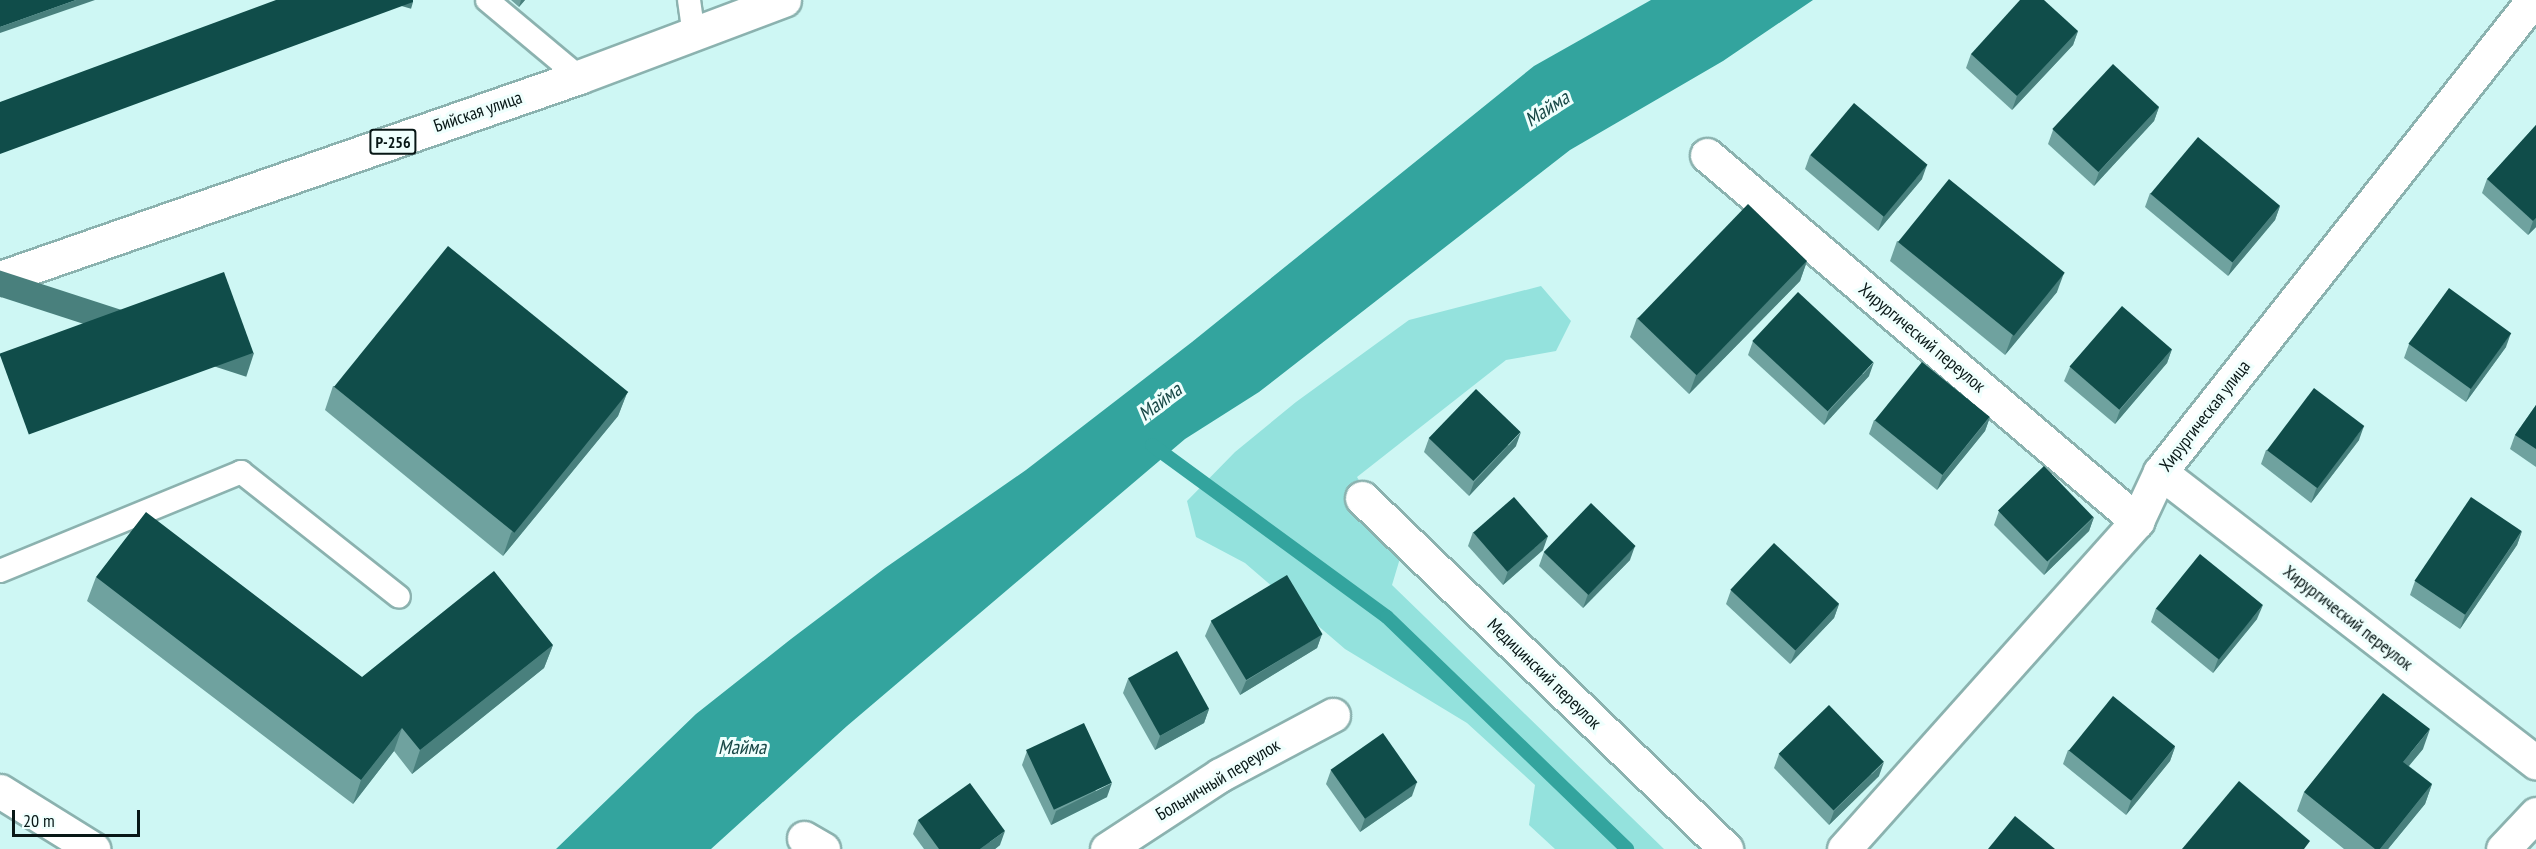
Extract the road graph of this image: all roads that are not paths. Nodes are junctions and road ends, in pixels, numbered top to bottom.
1 (488, 0) edge
2 (689, 0) edge
3 (784, 0) edge
4 (2533, 0) edge
5 (694, 36) junction
6 (579, 77) junction
7 (1707, 155) dead end
8 (0, 278) edge
9 (2160, 472) junction
10 (1362, 498) dead end
11 (2137, 521) junction
12 (0, 571) edge
13 (399, 597) dead end
14 (1333, 716) dead end
15 (2536, 764) edge
16 (0, 791) edge
17 (2536, 814) edge
18 (93, 849) edge
19 (1107, 849) edge
20 (1726, 849) edge
21 (1844, 849) edge
22 (2503, 849) edge

1 - 6 lane
2 - 5 lane
3 - 5 street, Бийская улица / Р-256
4 - 9 street, Хирургическая улица
5 - 6 street, Бийская улица / Р-256
6 - 8 street, Бийская улица / Р-256
7 - 11 street, Хирургический переулок
9 - 11 street, Хирургическая улица
9 - 15 street, Хирургический переулок
10 - 20 street, Медицинский переулок
11 - 21 street, Хирургическая улица
12 - 13 lane
14 - 19 street, Больничный переулок
16 - 18 street
17 - 22 street

